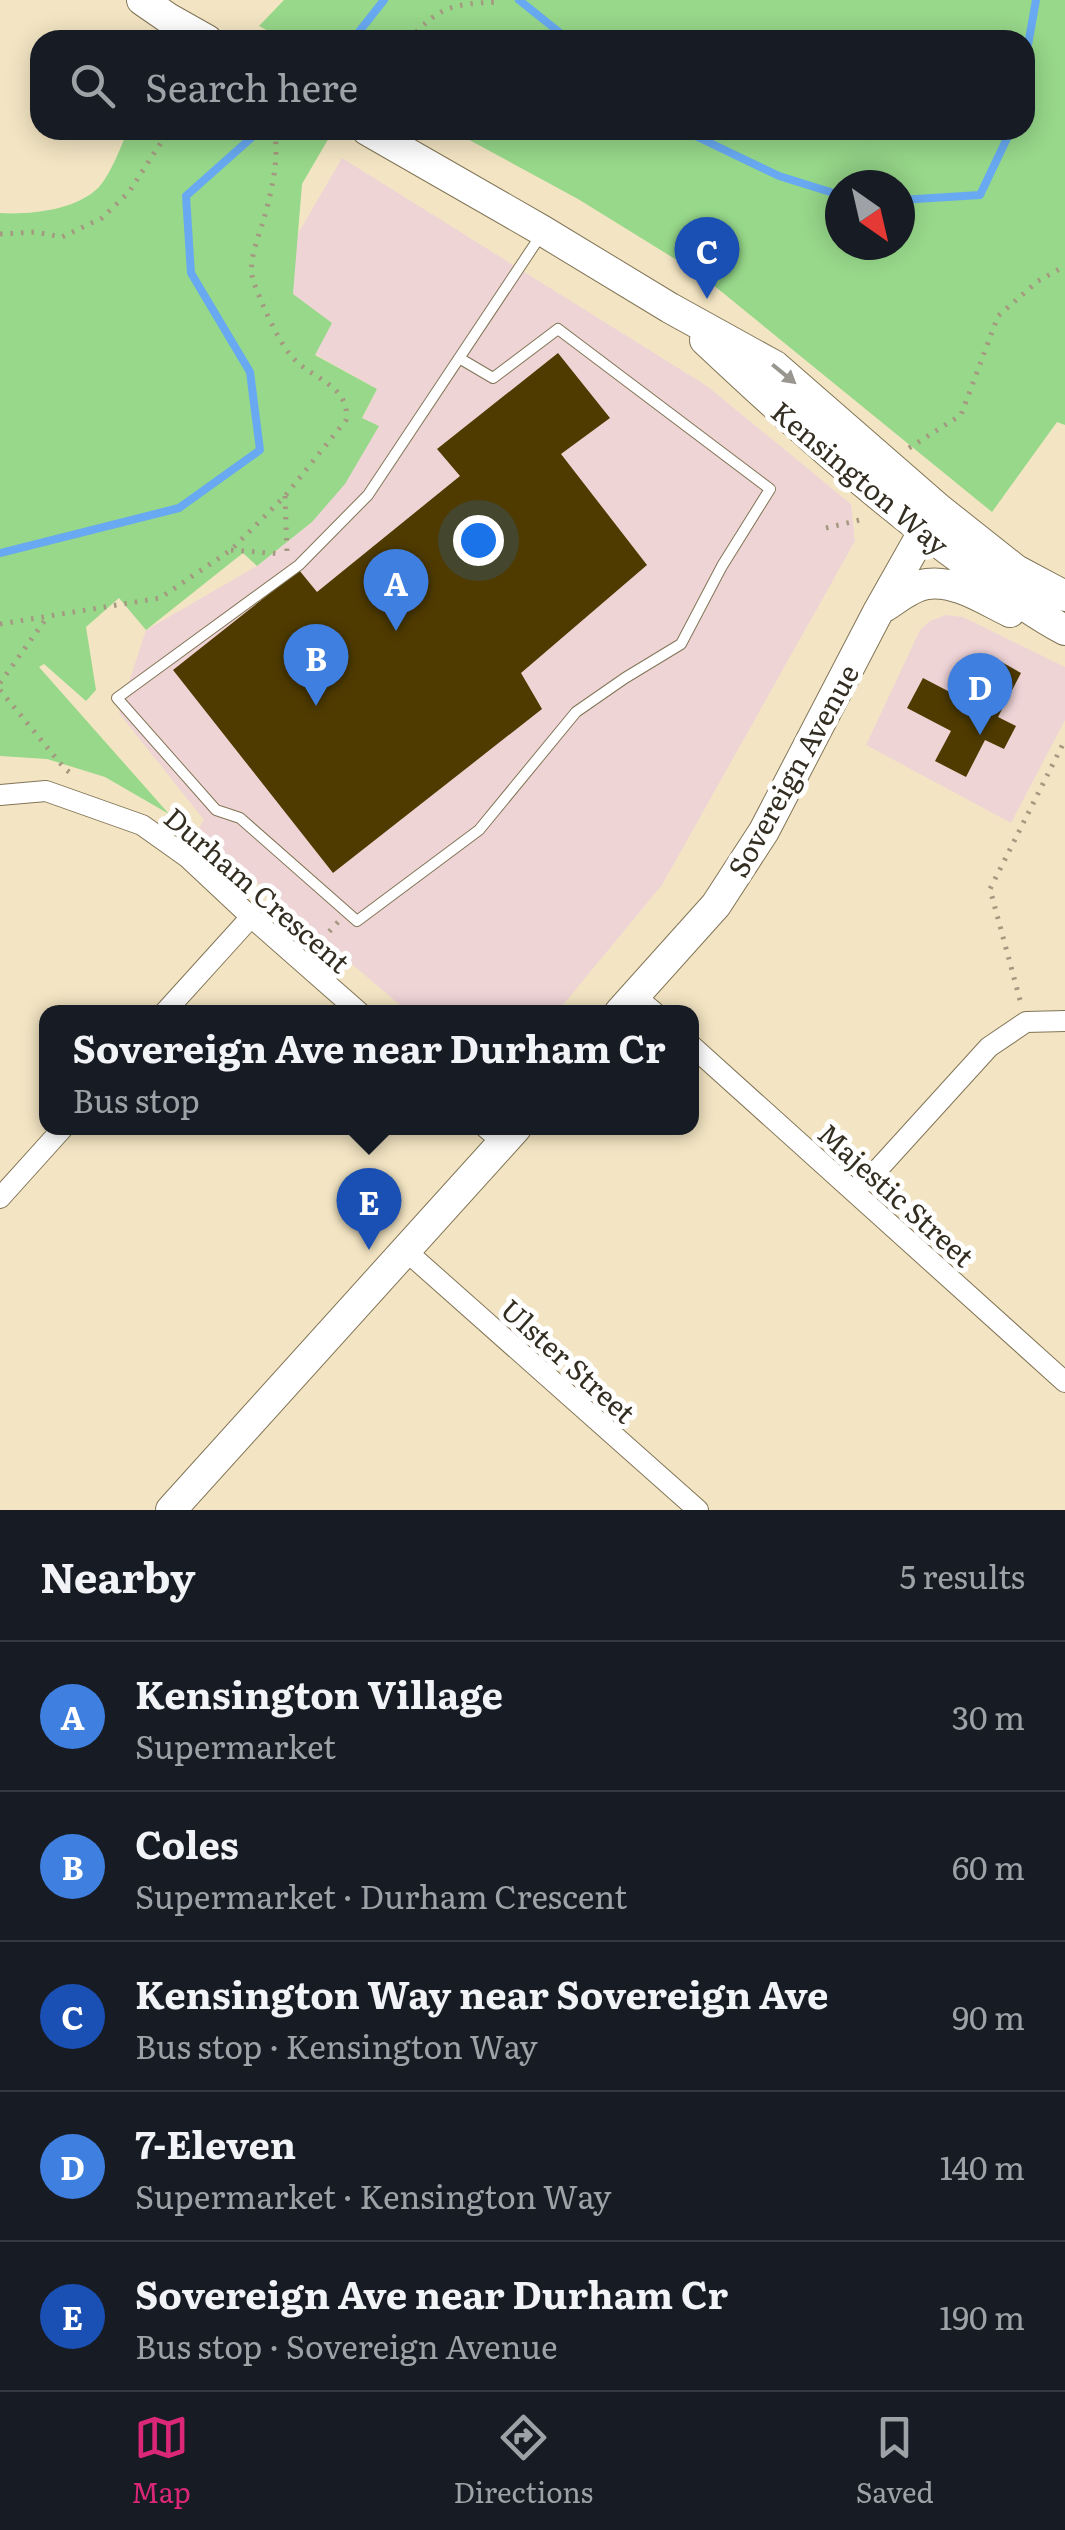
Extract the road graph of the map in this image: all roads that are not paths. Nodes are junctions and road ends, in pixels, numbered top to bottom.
1 (142, 0) edge
2 (189, 30) edge
3 (384, 140) edge
4 (543, 231) junction
5 (670, 308) junction
6 (459, 358) junction
7 (931, 521) junction
8 (1065, 596) edge
9 (880, 610) junction
10 (1054, 624) edge
11 (0, 796) edge
12 (251, 917) junction
13 (171, 1005) edge
14 (351, 1005) edge
15 (638, 1005) edge
16 (1065, 1021) edge
17 (699, 1052) edge
18 (57, 1135) edge
19 (500, 1135) edge
20 (853, 1192) junction
21 (0, 1198) edge
22 (405, 1250) junction
23 (1065, 1382) edge
24 (182, 1506) edge
25 (698, 1510) edge

1 - 2 street
3 - 4 street, Kensington Way
4 - 5 street, Kensington Way
4 - 6 lane
5 - 7 street, Kensington Way
5 -> 7 street, Kensington Way
6 - 6 lane
7 - 8 street, Kensington Way
7 - 9 street, Sovereign Avenue
7 - 10 street, Kensington Way
9 - 10 street
9 - 15 street, Sovereign Avenue
11 - 12 street, Durham Crescent
12 - 13 street
12 - 14 street, Durham Crescent
16 - 20 street
17 - 20 street, Majestic Street
18 - 21 street
19 - 22 street
20 - 23 street, Majestic Street
22 - 24 street
22 - 25 street, Ulster Street

